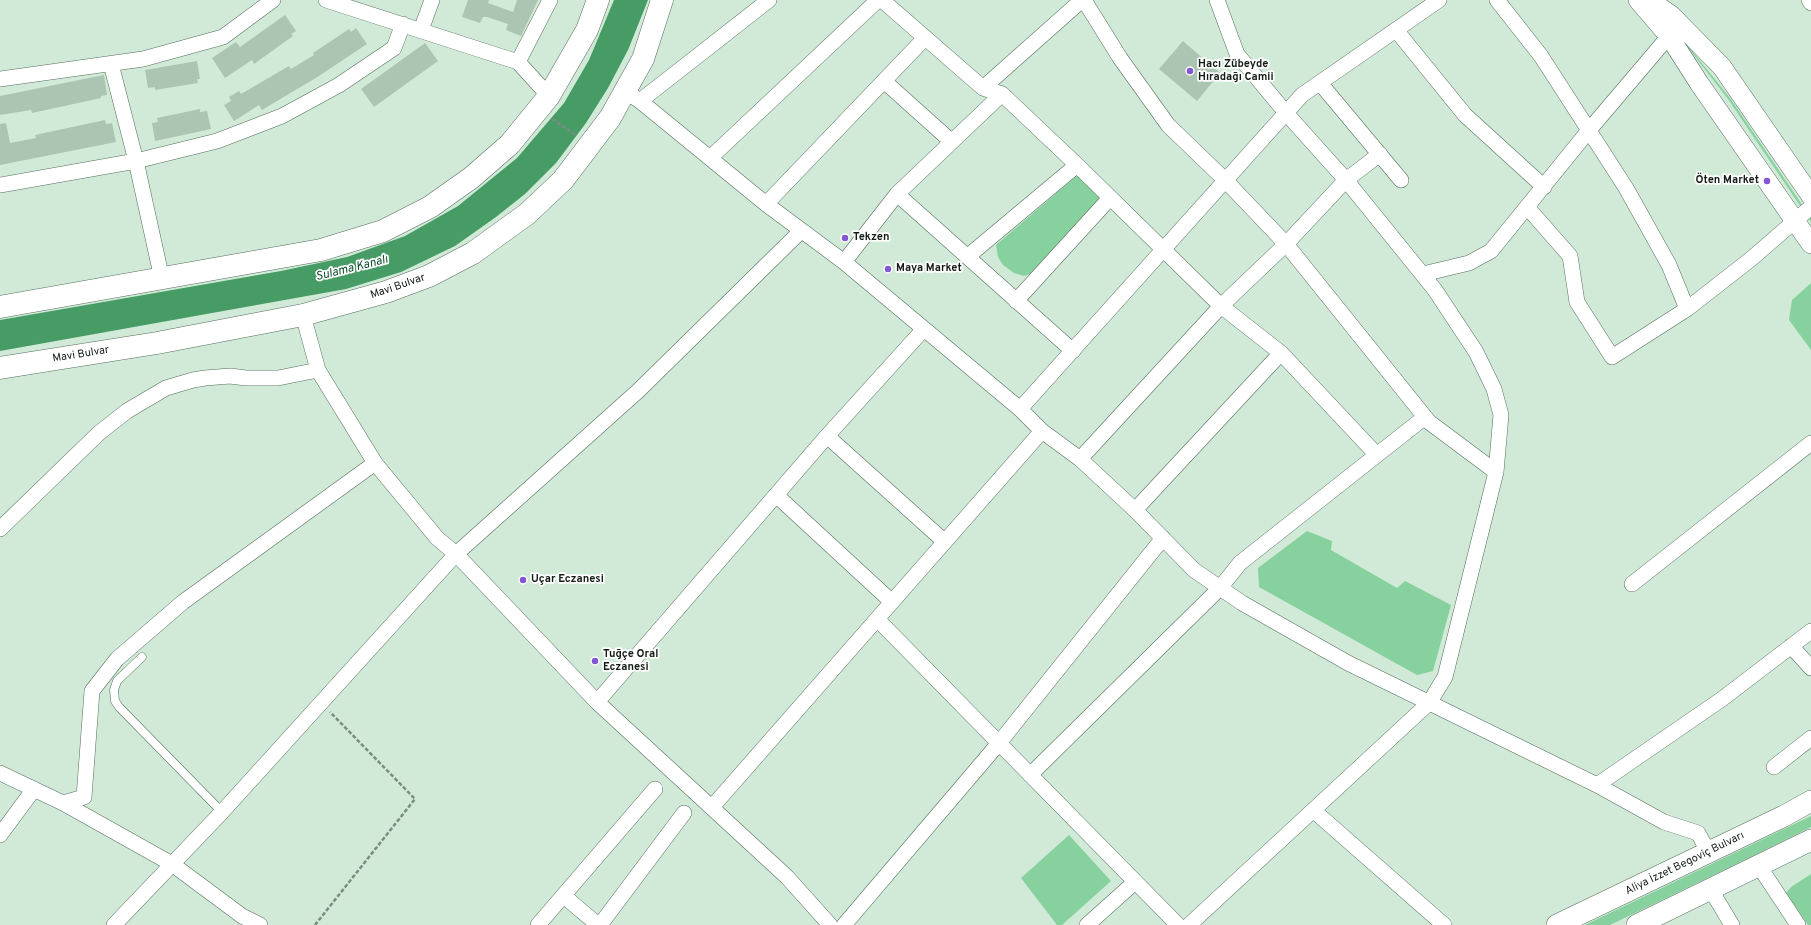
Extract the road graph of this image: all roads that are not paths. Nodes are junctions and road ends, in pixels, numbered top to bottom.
1 (273, 0) edge
2 (326, 0) edge
3 (432, 0) edge
4 (550, 0) edge
5 (598, 0) edge
6 (662, 0) edge
7 (769, 0) edge
8 (878, 0) edge
9 (882, 0) edge
10 (1083, 0) edge
11 (1217, 0) edge
12 (1439, 0) edge
13 (1497, 0) edge
14 (1638, 0) edge
15 (1649, 0) edge
16 (1809, 0) edge
17 (1811, 3) edge
18 (403, 24) junction
19 (421, 30) junction
20 (1396, 30) junction
21 (1669, 36) junction
22 (925, 38) junction
23 (518, 62) junction
24 (111, 64) junction
25 (0, 79) edge
26 (884, 81) junction
27 (1320, 82) junction
28 (983, 88) junction
29 (1002, 94) junction
30 (549, 96) junction
31 (633, 96) junction
32 (1286, 113) junction
33 (1590, 130) junction
34 (952, 142) junction
35 (1380, 154) junction
36 (710, 158) junction
37 (136, 161) junction
38 (1077, 165) junction
39 (1225, 180) junction
40 (1346, 180) junction
41 (1401, 180) dead end
42 (0, 185) edge
43 (1544, 187) junction
44 (897, 194) junction
45 (1811, 196) edge
46 (1110, 198) junction
47 (766, 204) junction
48 (1528, 207) junction
49 (1811, 207) edge
50 (1795, 221) junction
51 (801, 231) junction
52 (1286, 244) junction
53 (1811, 244) edge
54 (1163, 248) junction
55 (967, 257) junction
56 (844, 262) junction
57 (1422, 274) junction
58 (162, 279) junction
59 (1016, 301) junction
60 (1221, 306) junction
61 (0, 307) edge
62 (1687, 309) junction
63 (303, 315) junction
64 (923, 330) junction
65 (1073, 351) junction
66 (1281, 354) junction
67 (0, 368) edge
68 (318, 370) junction
69 (1020, 409) junction
70 (1425, 416) junction
71 (1042, 431) junction
72 (827, 436) junction
73 (1811, 443) edge
74 (1376, 454) junction
75 (1080, 459) junction
76 (375, 462) junction
77 (1496, 472) junction
78 (776, 495) junction
79 (1135, 510) junction
80 (0, 529) edge
81 (1163, 538) junction
82 (945, 542) junction
83 (456, 554) junction
84 (1632, 584) dead end
85 (1220, 588) junction
86 (892, 602) junction
87 (877, 619) junction
88 (1811, 631) edge
89 (1791, 646) junction
90 (142, 657) dead end
91 (1811, 668) edge
92 (597, 702) junction
93 (1428, 703) junction
94 (1811, 738) edge
95 (999, 743) junction
96 (1774, 767) dead end
97 (0, 772) edge
98 (1030, 775) junction
99 (1598, 785) junction
100 (34, 789) junction
101 (655, 789) dead end
102 (1811, 801) edge
103 (63, 803) junction
104 (712, 807) junction
105 (1313, 810) junction
106 (222, 812) junction
107 (684, 813) dead end
108 (0, 835) edge
109 (1811, 840) edge
110 (1709, 853) junction
111 (172, 864) junction
112 (1759, 866) junction
113 (1135, 882) junction
114 (1711, 890) junction
115 (564, 896) junction
116 (114, 925) edge
117 (260, 925) edge
118 (538, 925) edge
119 (599, 925) edge
120 (830, 925) edge
121 (844, 925) edge
122 (1087, 925) edge
123 (1178, 925) edge
124 (1189, 925) edge
125 (1444, 925) edge
126 (1557, 925) edge
127 (1637, 925) edge
128 (1732, 925) edge
129 (1798, 925) edge

1 - 24 street
2 - 18 street
3 - 19 street
4 - 23 street
5 - 30 main road
6 - 31 main road, Mavi Bulvar
7 - 31 street
8 - 36 street
9 - 22 street
10 - 28 street
10 - 39 street
11 - 32 street
12 - 20 street
13 - 33 street
14 - 21 street
15 - 45 street
16 - 17 street
18 - 19 street
18 - 37 street
19 - 23 street
20 - 27 street
20 - 43 street
21 - 33 street
21 - 50 street
22 - 26 street
22 - 28 street
23 - 30 street
24 - 25 street
24 - 37 street
26 - 34 street
26 - 47 street
27 - 32 street
27 - 35 street
28 - 29 street
29 - 34 street
29 - 38 street
30 - 58 main road
31 - 36 street
31 - 63 main road, Mavi Bulvar
32 - 39 street
32 - 40 street
33 - 43 street
33 - 62 street
34 - 44 street
35 - 40 street
35 - 41 street
36 - 47 street
37 - 42 street
37 - 58 street
38 - 46 street
38 - 55 street
39 - 52 street
39 - 54 street
40 - 52 street
40 - 57 street
43 - 48 street
44 - 55 street
44 - 56 street
46 - 54 street
46 - 59 street
47 - 51 street
48 - 57 street
48 - 62 street
49 - 50 street
50 - 53 street
50 - 62 street
51 - 56 street
51 - 83 street
52 - 60 street
52 - 70 street
54 - 60 street
54 - 65 street
55 - 59 street
56 - 64 street
57 - 77 street
58 - 61 main road
59 - 65 street
60 - 66 street
60 - 75 street
63 - 67 main road, Mavi Bulvar
63 - 68 street
64 - 69 street
64 - 72 street
65 - 69 street
66 - 74 street
66 - 79 street
68 - 76 street
68 - 80 street
69 - 71 street
70 - 74 street
70 - 77 street
71 - 75 street
71 - 82 street
72 - 78 street
72 - 82 street
73 - 84 street
74 - 85 street
75 - 79 street
76 - 83 street
76 - 103 street
77 - 93 street
78 - 86 street
78 - 92 street
79 - 81 street
81 - 85 street
81 - 95 street
82 - 86 street
83 - 92 street
83 - 106 street
85 - 93 street
85 - 98 street
86 - 87 street
87 - 95 street
87 - 104 street
88 - 89 street
89 - 91 street
89 - 99 street
90 - 106 lane
92 - 104 street
93 - 99 street
93 - 105 street
94 - 96 street
95 - 98 street
95 - 121 street
97 - 100 street
98 - 113 street
99 - 110 street
100 - 103 street
100 - 108 street
101 - 115 street
102 - 110 main road, Aliya İzzet Begoviç Bulvarı
103 - 111 street
104 - 120 street
105 - 124 street
105 - 125 street
106 - 111 street
107 - 119 street
109 - 112 main road
110 - 126 main road, Aliya İzzet Begoviç Bulvarı
111 - 116 street
111 - 117 street
112 - 114 main road
112 - 129 street
113 - 122 street
113 - 123 street
114 - 127 main road
114 - 128 street
115 - 118 street
115 - 119 street

